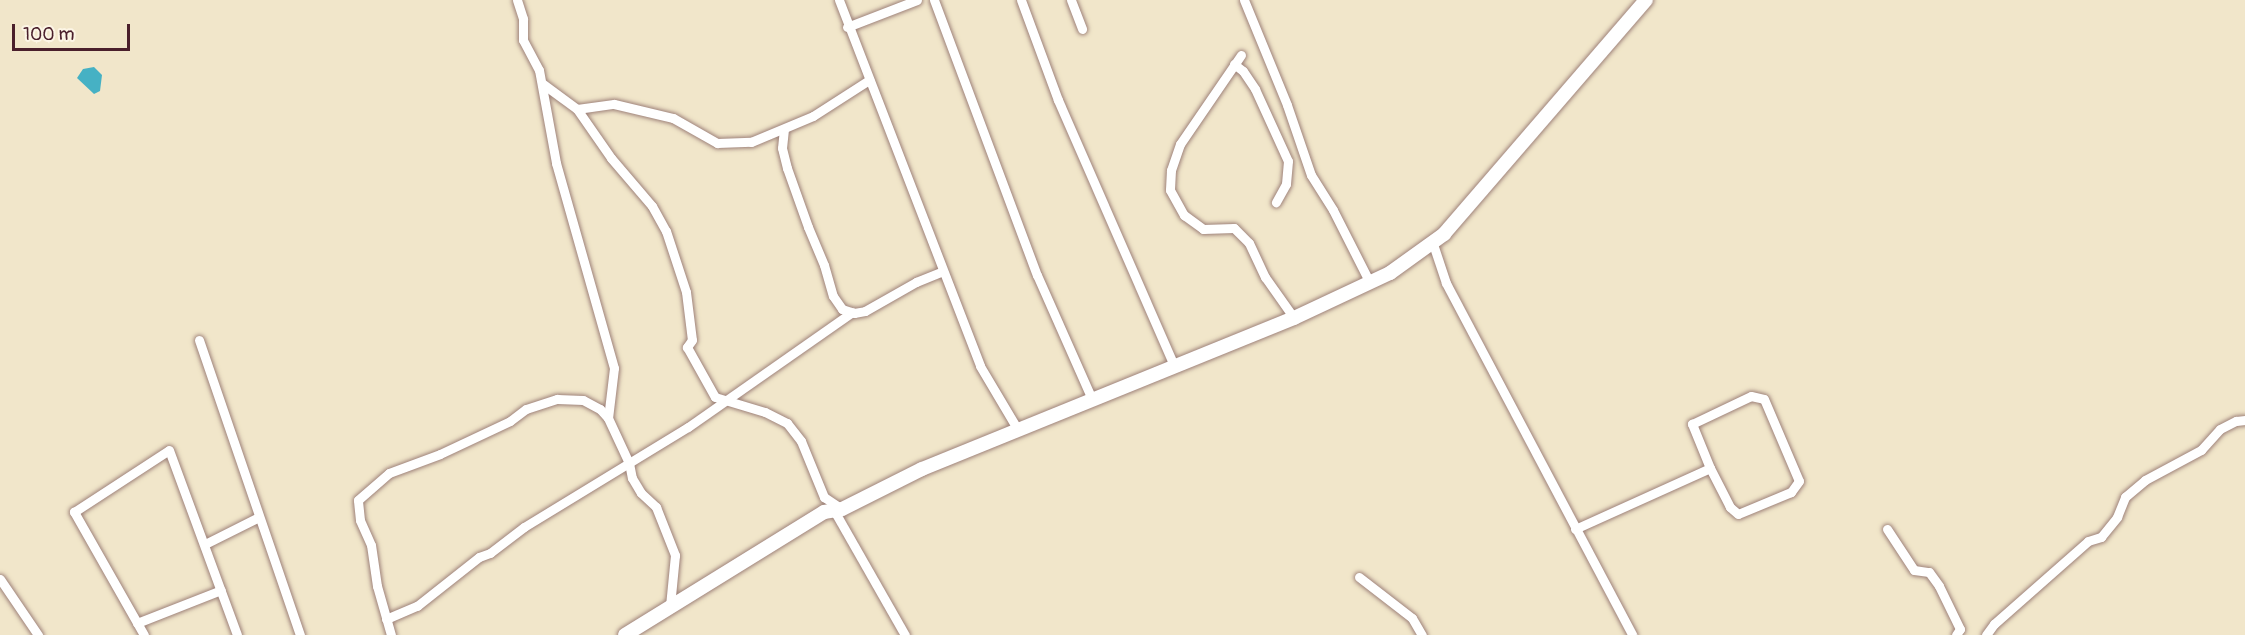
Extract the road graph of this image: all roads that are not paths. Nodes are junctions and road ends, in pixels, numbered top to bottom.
1 (517, 0) edge
2 (839, 0) edge
3 (917, 0) edge
4 (934, 0) edge
5 (1021, 0) edge
6 (1071, 0) edge
7 (1244, 0) edge
8 (1646, 0) edge
9 (847, 27) junction
10 (1082, 29) dead end
11 (1241, 55) dead end
12 (1234, 64) junction
13 (869, 80) junction
14 (543, 84) junction
15 (577, 109) junction
16 (784, 129) junction
17 (1276, 202) dead end
18 (1433, 244) junction
19 (943, 270) junction
20 (1370, 283) junction
21 (852, 312) junction
22 (1294, 318) junction
23 (199, 340) dead end
24 (1174, 366) junction
25 (728, 399) junction
26 (1092, 399) junction
27 (608, 418) junction
28 (2245, 420) edge
29 (1018, 430) junction
30 (629, 463) junction
31 (1710, 468) junction
32 (842, 509) junction
33 (259, 517) junction
34 (1575, 529) junction
35 (1887, 529) dead end
36 (205, 544) junction
37 (1359, 577) dead end
38 (0, 579) edge
39 (221, 590) junction
40 (670, 606) junction
41 (386, 619) junction
42 (137, 623) junction
43 (38, 635) edge
44 (144, 635) edge
45 (237, 635) edge
46 (300, 635) edge
47 (391, 635) edge
48 (625, 635) edge
49 (905, 635) edge
50 (1422, 635) edge
51 (1632, 635) edge
52 (1956, 635) edge
53 (1986, 635) edge

1 - 14 street
2 - 9 street
3 - 9 street
4 - 26 street
5 - 24 street
6 - 10 street
7 - 20 street
8 - 18 main road
9 - 13 street
11 - 12 street
12 - 17 street
12 - 22 street
13 - 16 street
13 - 19 street
14 - 15 street
14 - 27 street
15 - 16 street
15 - 25 street
16 - 21 street
18 - 20 main road
18 - 34 street
19 - 21 street
19 - 29 street
20 - 22 main road
21 - 25 street
22 - 24 main road
23 - 33 street
24 - 26 main road
25 - 30 street
25 - 32 street
26 - 29 main road
27 - 30 street
27 - 41 street
28 - 53 street
29 - 32 main road
30 - 40 street
30 - 41 street
31 - 31 street
31 - 34 street
32 - 40 main road
32 - 49 street
33 - 36 street
33 - 46 street
34 - 51 street
35 - 52 street
36 - 39 street
36 - 42 street
37 - 50 street
38 - 43 street
39 - 42 street
39 - 45 street
40 - 48 main road
41 - 47 street
42 - 44 street

